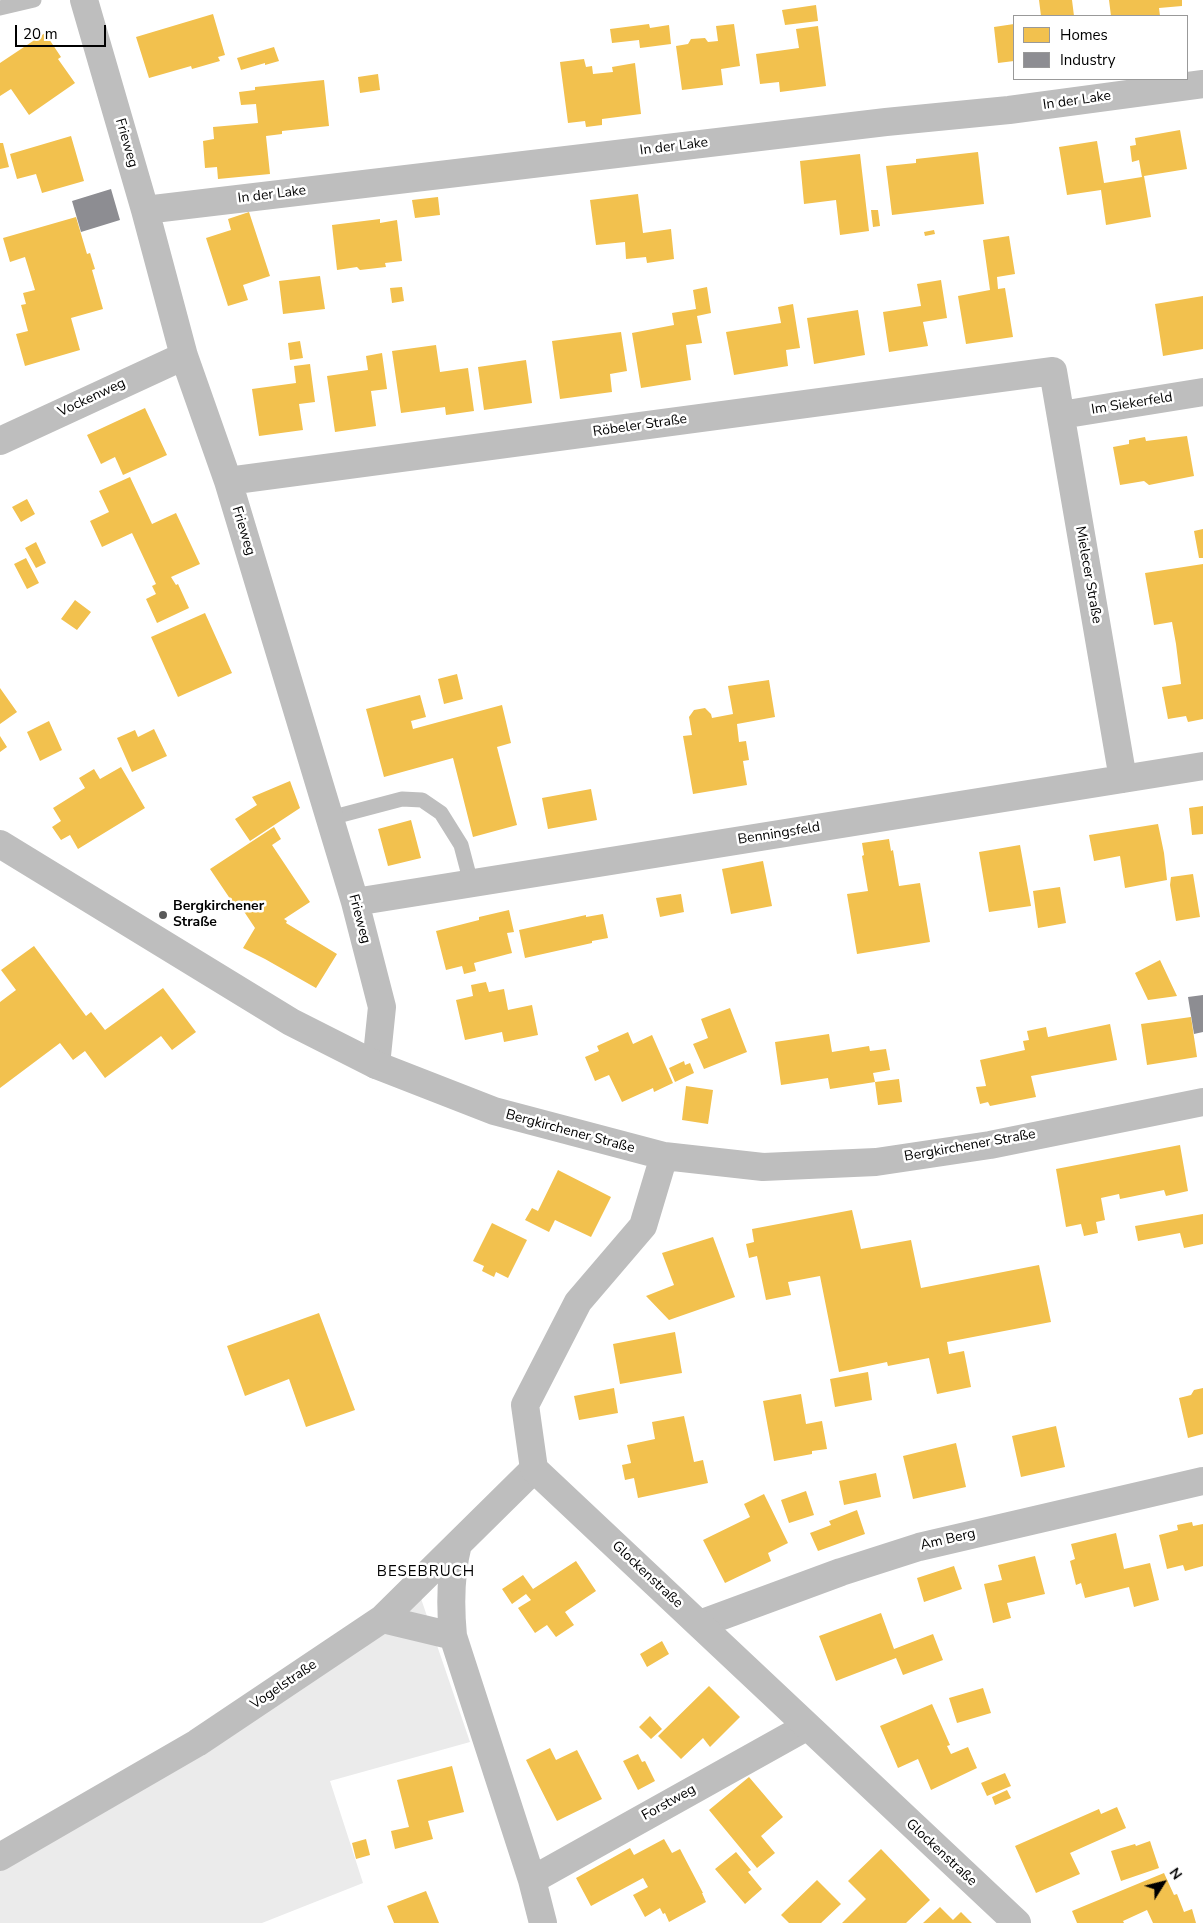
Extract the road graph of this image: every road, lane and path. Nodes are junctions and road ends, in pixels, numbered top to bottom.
1 (34, 0) edge
2 (84, 0) edge
3 (0, 8) edge
4 (1203, 84) edge
5 (146, 210) junction
6 (184, 356) junction
7 (1053, 370) joint
8 (1203, 392) edge
9 (1061, 415) junction
10 (0, 440) edge
11 (228, 481) junction
12 (1203, 766) edge
13 (1123, 779) junction
14 (330, 818) junction
15 (0, 844) edge
16 (471, 883) junction
17 (355, 902) junction
18 (376, 1064) junction
19 (1203, 1102) edge
20 (664, 1156) junction
21 (534, 1469) junction
22 (1203, 1482) edge
23 (458, 1544) junction
24 (382, 1619) junction
25 (700, 1624) junction
26 (453, 1636) junction
27 (806, 1727) junction
28 (0, 1857) edge
29 (532, 1880) junction
30 (543, 1923) edge
31 (1017, 1923) edge

1 - 3 lane
2 - 5 street, Frieweg
4 - 5 street, In der Lake
5 - 6 street, Frieweg
6 - 10 street, Vockenweg
6 - 11 street, Frieweg
7 - 9 street, Mielecer Straße
7 - 11 street, Röbeler Straße
8 - 9 street, Im Siekerfeld
9 - 13 street, Mielecer Straße
11 - 14 street, Frieweg
12 - 13 street, Benningsfeld
13 - 16 street, Benningsfeld
14 - 16 lane
14 - 17 street, Frieweg
15 - 18 street, Bergkirchener Straße
16 - 17 street, Benningsfeld
17 - 18 street, Frieweg
18 - 20 street, Bergkirchener Straße
19 - 20 street, Bergkirchener Straße
20 - 21 street
21 - 23 street, Vogelstraße
21 - 25 street, Glockenstraße
22 - 25 street, Am Berg
23 - 24 street, Vogelstraße
23 - 26 street
24 - 26 street
24 - 28 street, Vogelstraße
25 - 27 street, Glockenstraße
26 - 29 street
27 - 29 street, Forstweg
27 - 31 street, Glockenstraße
29 - 30 street

